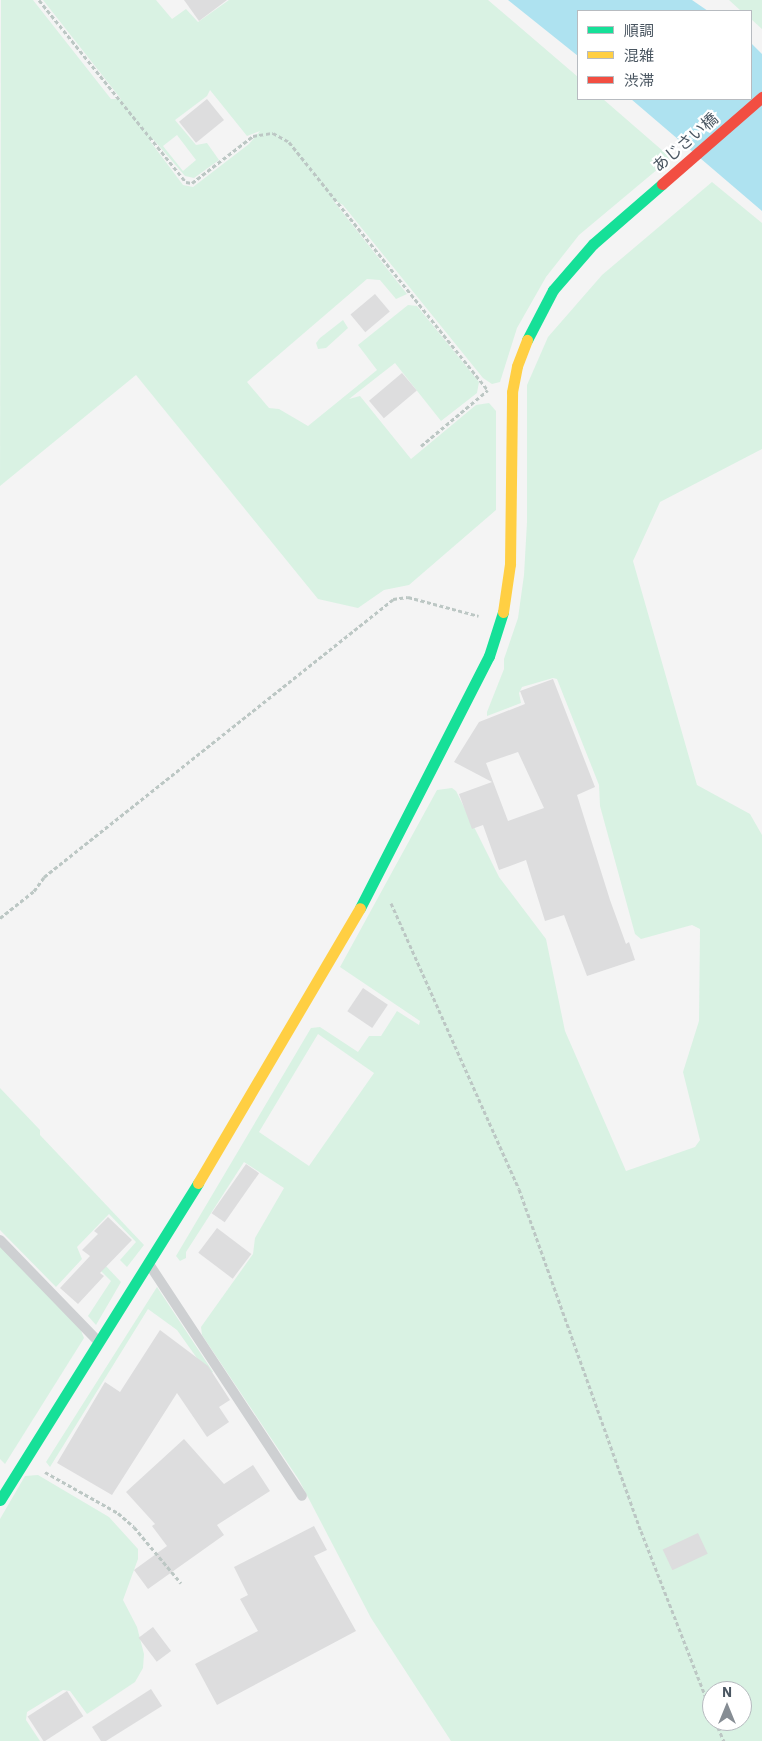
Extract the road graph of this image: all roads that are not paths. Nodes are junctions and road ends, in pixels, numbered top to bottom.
1 (762, 97) edge
2 (0, 1240) edge
3 (149, 1264) junction
4 (100, 1343) junction
5 (302, 1496) dead end
6 (0, 1500) edge

1 - 3 street, あじさい橋
2 - 4 lane
3 - 4 street, あじさい橋
3 - 5 lane
4 - 6 street, あじさい橋

